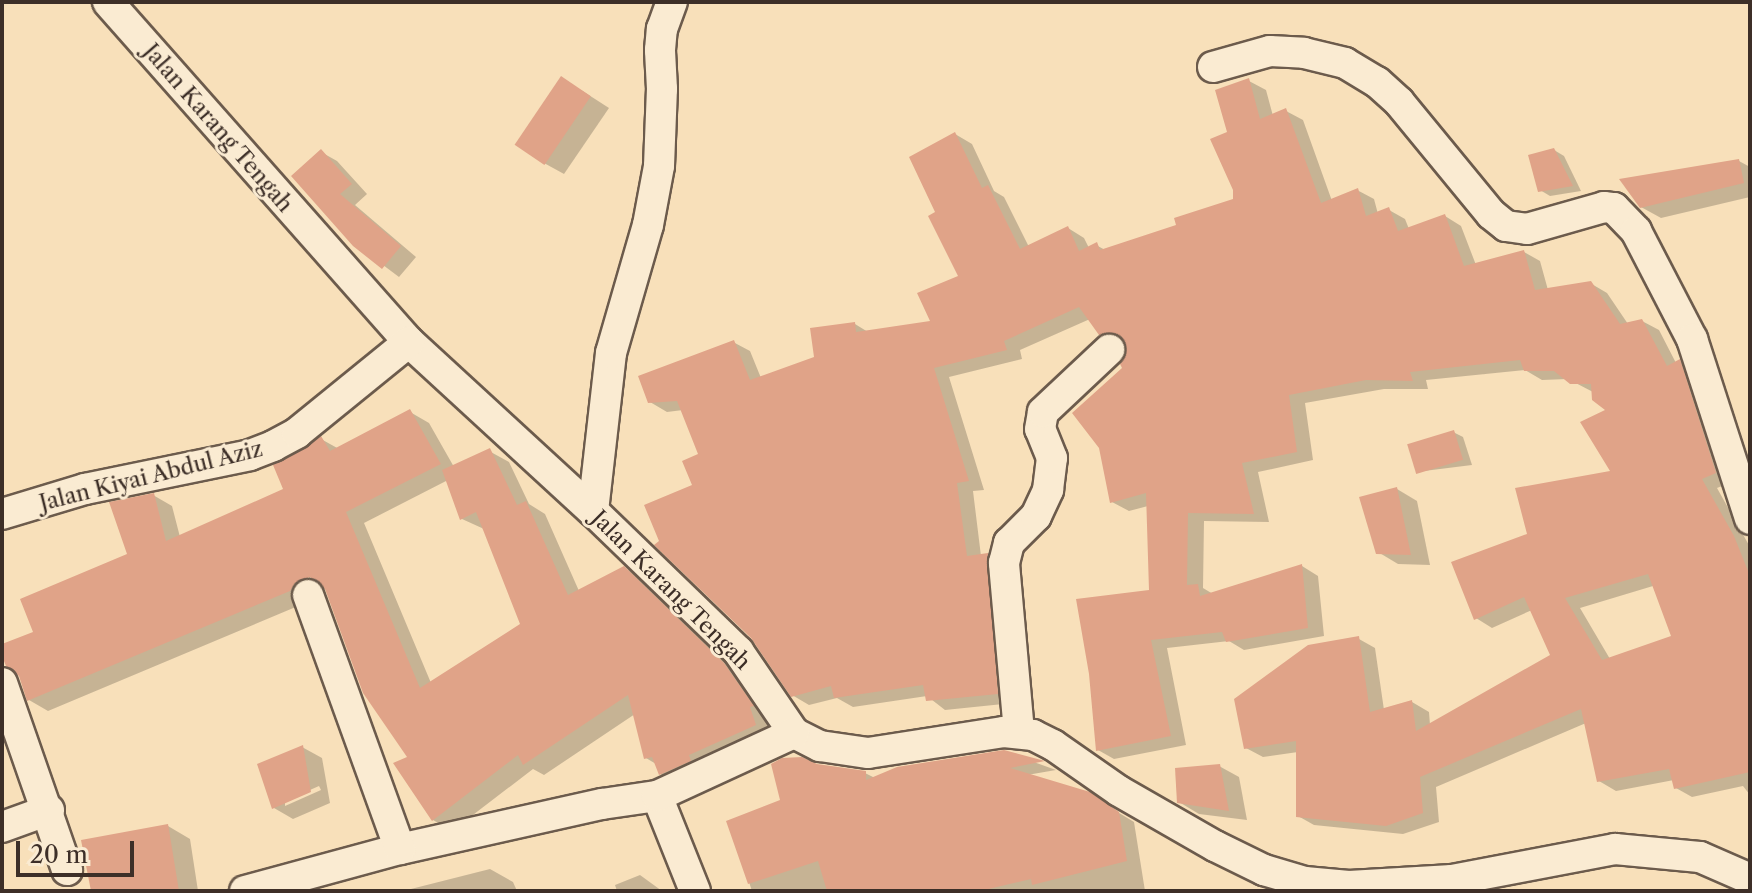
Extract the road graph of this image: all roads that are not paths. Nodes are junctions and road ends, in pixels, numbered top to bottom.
1 (108, 2) edge
2 (672, 2) edge
3 (1213, 67) dead end
4 (409, 342) junction
5 (1109, 350) dead end
6 (593, 511) junction
7 (2, 514) edge
8 (1750, 519) edge
9 (308, 595) dead end
10 (2, 683) edge
11 (1019, 732) junction
12 (794, 733) junction
13 (657, 796) junction
14 (49, 810) junction
15 (2, 827) edge
16 (400, 849) junction
17 (67, 870) dead end
18 (1750, 879) edge
19 (1455, 885) edge
20 (245, 891) edge
21 (695, 891) edge

1 - 4 street, Jalan Karang Tengah
2 - 6 street
3 - 8 street
4 - 6 street, Jalan Karang Tengah
4 - 7 street, Jalan Kiyai Abdul Aziz
5 - 11 street
6 - 12 street, Jalan Karang Tengah
9 - 16 street
10 - 14 street
11 - 12 street
11 - 19 street
12 - 13 street
13 - 16 street
13 - 21 street
14 - 15 street
14 - 17 street
16 - 20 street
18 - 19 street

